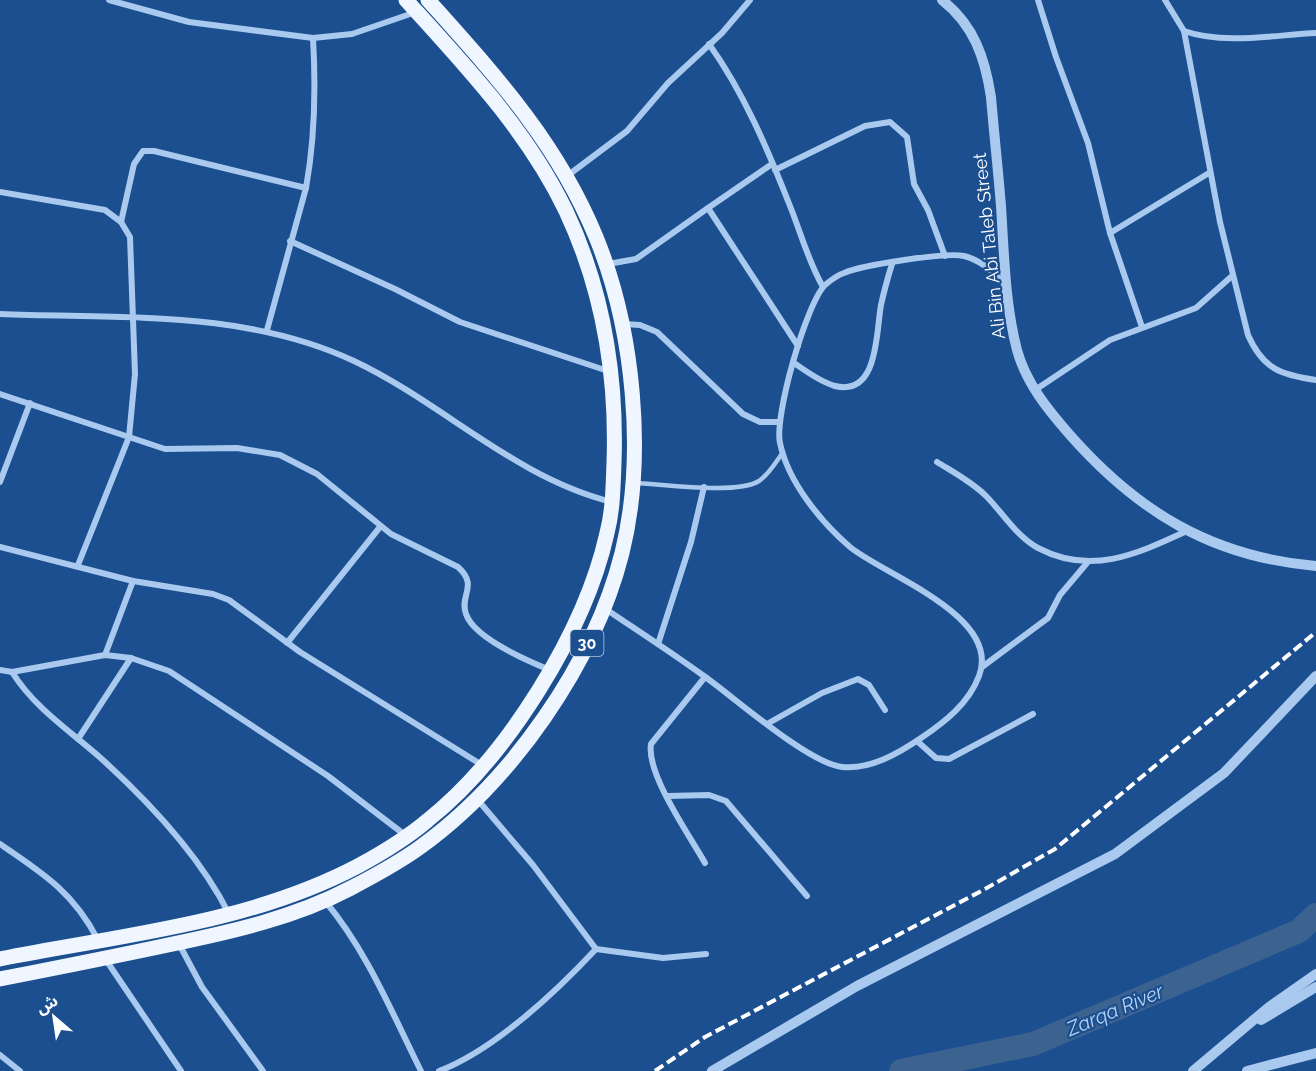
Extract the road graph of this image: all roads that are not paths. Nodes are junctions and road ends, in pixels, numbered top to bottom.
1 (109, 0) edge
2 (406, 0) edge
3 (428, 0) edge
4 (750, 0) edge
5 (942, 0) edge
6 (1038, 0) edge
7 (1165, 0) edge
8 (417, 12) junction
9 (453, 28) junction
10 (1184, 32) junction
11 (1316, 33) edge
12 (313, 38) junction
13 (441, 39) junction
14 (710, 44) junction
15 (774, 167) junction
16 (1209, 172) junction
17 (567, 176) junction
18 (306, 188) junction
19 (0, 192) edge
20 (708, 208) junction
21 (121, 222) junction
22 (1110, 232) junction
23 (290, 241) junction
24 (945, 256) junction
25 (606, 263) junction
26 (892, 264) junction
27 (1232, 276) junction
28 (822, 287) junction
29 (1007, 288) junction
30 (0, 314) edge
31 (134, 317) junction
32 (622, 324) junction
33 (1142, 327) junction
34 (267, 330) junction
35 (798, 346) junction
36 (794, 363) junction
37 (612, 372) junction
38 (1316, 380) edge
39 (1035, 390) junction
40 (0, 394) edge
41 (30, 403) junction
42 (779, 422) junction
43 (129, 437) junction
44 (783, 452) junction
45 (936, 462) dead end
46 (0, 482) edge
47 (631, 482) junction
48 (704, 487) junction
49 (612, 502) junction
50 (380, 527) junction
51 (1187, 531) junction
52 (0, 547) edge
53 (1087, 563) junction
54 (78, 565) junction
55 (1316, 570) edge
56 (595, 575) junction
57 (133, 581) junction
58 (613, 581) junction
59 (603, 607) junction
60 (287, 643) junction
61 (658, 644) junction
62 (105, 654) junction
63 (131, 658) junction
64 (982, 667) junction
65 (0, 670) edge
66 (550, 670) junction
67 (12, 672) junction
68 (1316, 676) edge
69 (705, 677) junction
70 (885, 710) dead end
71 (1032, 714) dead end
72 (767, 724) junction
73 (78, 739) junction
74 (917, 741) junction
75 (482, 766) junction
76 (668, 796) junction
77 (477, 798) junction
78 (407, 837) junction
79 (0, 844) edge
80 (705, 863) dead end
81 (807, 896) dead end
82 (325, 900) junction
83 (229, 915) junction
84 (98, 940) junction
85 (178, 943) junction
86 (596, 949) junction
87 (706, 954) dead end
88 (0, 959) edge
89 (105, 959) junction
90 (1316, 974) edge
91 (0, 979) edge
92 (1316, 987) edge
93 (1239, 1032) junction
94 (1316, 1053) edge
95 (0, 1055) edge
96 (1252, 1070) edge
97 (20, 1071) edge
98 (181, 1071) edge
99 (263, 1071) edge
100 (421, 1071) edge
101 (439, 1071) edge
102 (712, 1071) edge
103 (1193, 1071) edge

1 - 12 street
2 - 8 main road, 30
3 - 9 main road, 30
4 - 14 street
5 - 29 street, Ali Bin Abi Taleb Street
6 - 22 street
7 - 10 street
8 - 12 street
8 - 13 main road, 30
9 - 13 main road
9 - 17 main road, 30
10 - 11 street
10 - 16 street
12 - 18 street
13 - 37 main road, 30
14 - 15 street
14 - 17 street
15 - 20 street
15 - 24 street
15 - 28 street
16 - 22 street
16 - 27 street
17 - 25 main road, 30
18 - 21 street
18 - 23 street
19 - 21 street
20 - 25 street
20 - 35 street
21 - 31 street
22 - 33 street
23 - 34 street
23 - 37 street
24 - 26 street
24 - 29 street
25 - 32 main road, 30
26 - 28 street
26 - 36 street
27 - 33 street
27 - 38 street
28 - 35 street
29 - 39 street, Ali Bin Abi Taleb Street
30 - 31 street
31 - 34 street
31 - 43 street
32 - 42 street
32 - 47 main road, 30
33 - 39 street
34 - 49 street
35 - 36 street
36 - 42 street
37 - 49 main road, 30
39 - 51 street, Ali Bin Abi Taleb Street
40 - 41 street
41 - 43 street
41 - 46 street
42 - 44 street
43 - 50 street
43 - 54 street
44 - 48 lane
44 - 64 street
45 - 53 street
47 - 48 lane
47 - 58 main road, 30
48 - 61 street
49 - 56 main road, 30
50 - 60 street
50 - 66 street
51 - 53 street
51 - 55 street, Ali Bin Abi Taleb Street
52 - 54 street
53 - 64 street
54 - 57 street
56 - 58 main road
56 - 66 main road, 30
57 - 60 street
57 - 62 street
58 - 59 main road, 30
59 - 61 street
59 - 77 main road, 30
60 - 75 street
61 - 69 street
62 - 63 street
62 - 67 street
63 - 73 street
63 - 78 street
64 - 74 street
65 - 67 street
66 - 75 main road, 30
67 - 73 street
68 - 102 street
69 - 72 street
69 - 76 street
70 - 72 street
71 - 74 street
72 - 74 street
73 - 83 street
75 - 78 main road, 30
76 - 80 street
76 - 81 street
77 - 82 main road, 30
77 - 86 street
78 - 83 main road, 30
79 - 84 street
82 - 85 main road, 30
82 - 100 street
83 - 84 main road, 30
84 - 88 main road, 30
85 - 89 main road, 30
85 - 99 street
86 - 87 street
86 - 101 street
89 - 91 main road, 30
89 - 98 street
90 - 93 street
92 - 93 street
93 - 103 street
94 - 96 street
95 - 97 street

